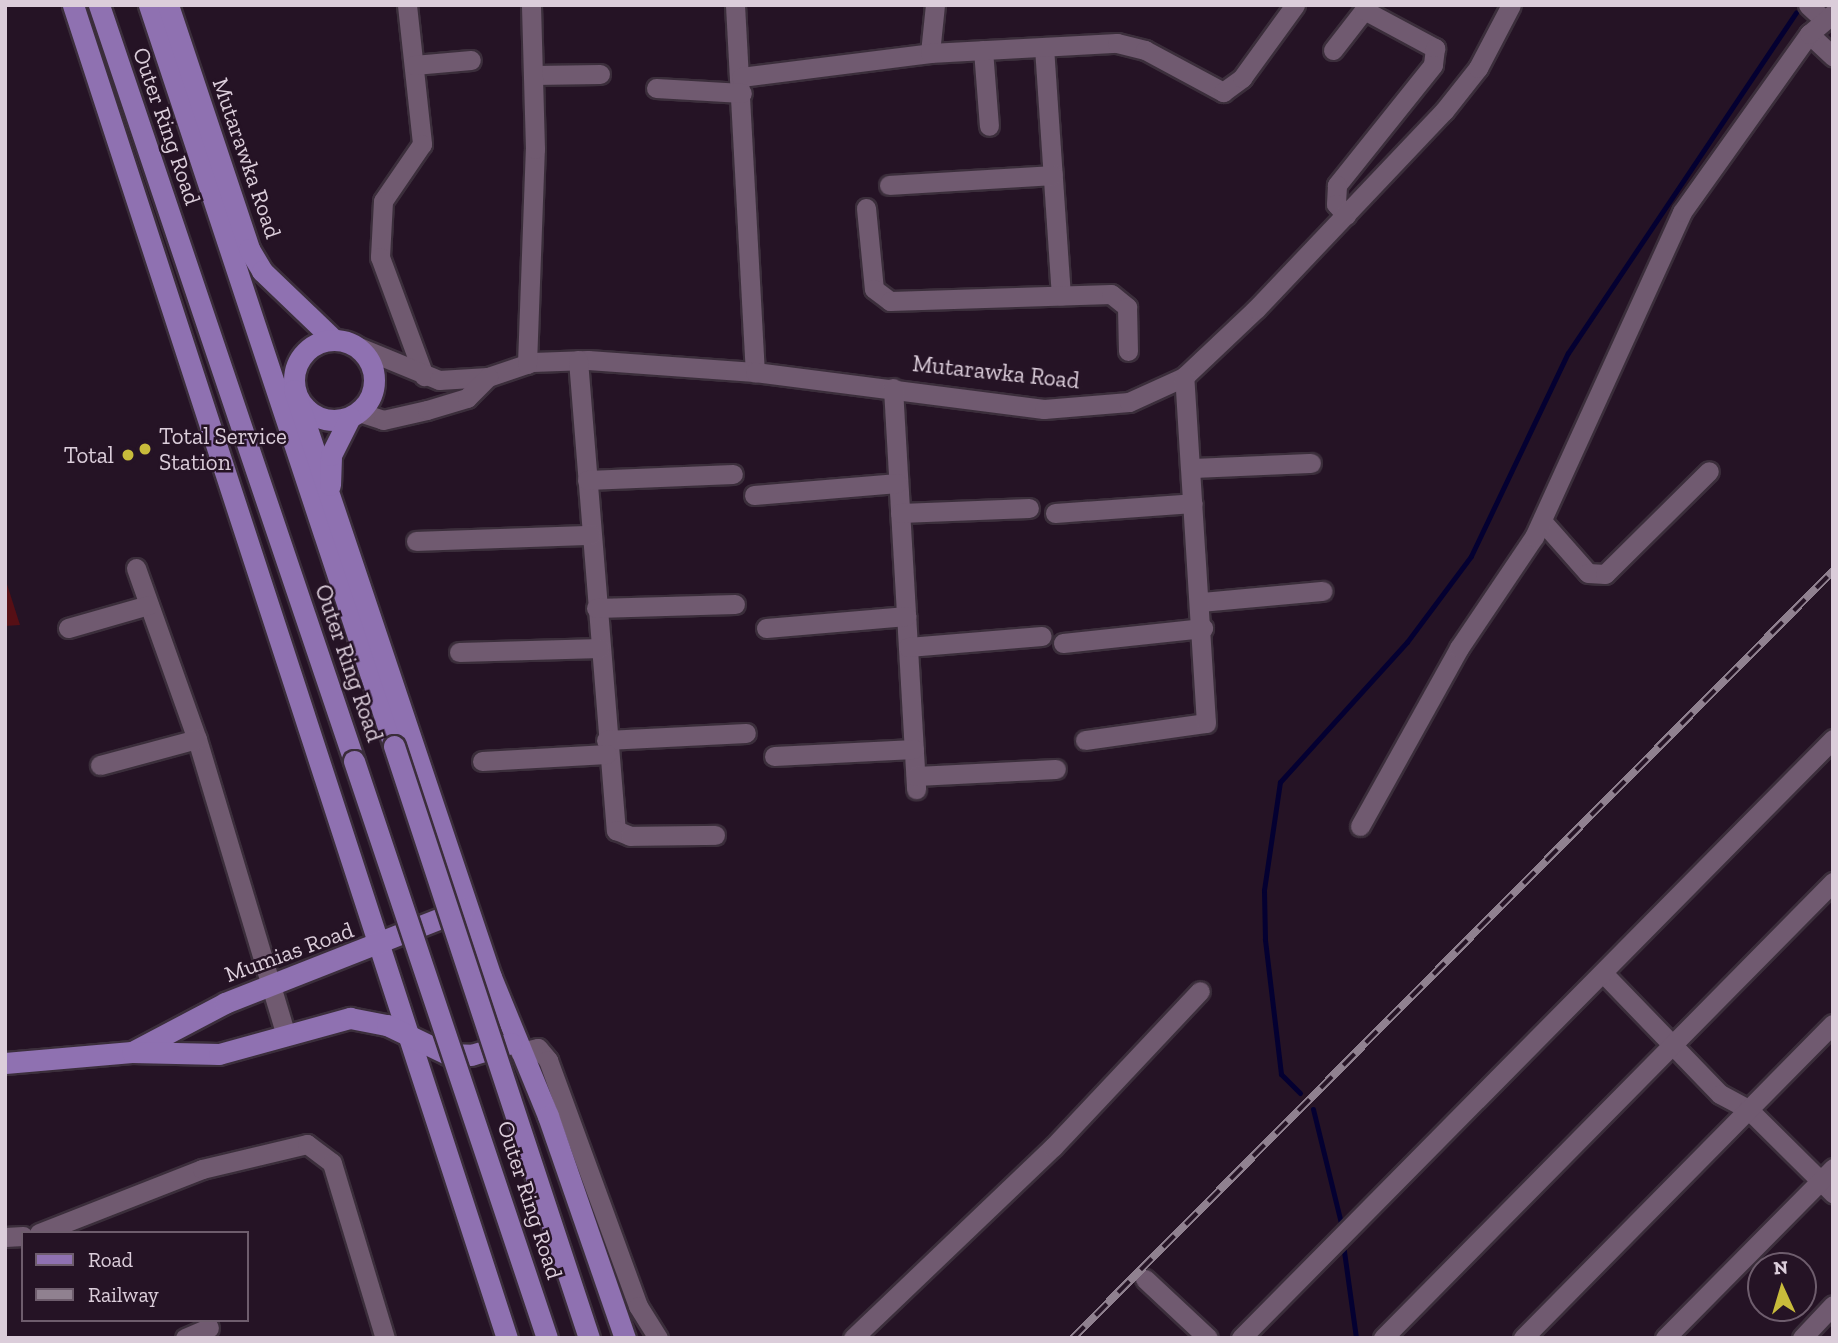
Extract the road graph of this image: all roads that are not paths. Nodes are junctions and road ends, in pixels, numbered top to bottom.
1 (73, 5) edge
2 (99, 5) edge
3 (149, 5) edge
4 (168, 5) edge
5 (407, 5) edge
6 (531, 5) edge
7 (735, 5) edge
8 (935, 5) edge
9 (1295, 5) edge
10 (1511, 5) edge
11 (1808, 5) edge
12 (1828, 17) edge
13 (1809, 34) junction
14 (1044, 47) junction
15 (983, 50) junction
16 (1333, 50) dead end
17 (930, 53) junction
18 (1833, 56) edge
19 (471, 61) dead end
20 (414, 65) junction
21 (600, 74) dead end
22 (534, 75) junction
23 (742, 85) junction
24 (656, 89) dead end
25 (989, 126) dead end
26 (1053, 175) junction
27 (889, 185) dead end
28 (866, 208) dead end
29 (1346, 215) junction
30 (1061, 295) junction
31 (333, 339) junction
32 (354, 345) junction
33 (1128, 351) dead end
34 (578, 360) junction
35 (527, 364) junction
36 (755, 372) junction
37 (424, 376) junction
38 (488, 377) junction
39 (1184, 377) junction
40 (893, 388) junction
41 (294, 390) junction
42 (355, 414) junction
43 (1311, 463) dead end
44 (1191, 468) junction
45 (1709, 471) dead end
46 (733, 474) dead end
47 (587, 481) junction
48 (898, 482) junction
49 (754, 495) dead end
50 (1193, 503) junction
51 (331, 504) junction
52 (1029, 508) dead end
53 (900, 513) junction
54 (1055, 513) dead end
55 (1542, 521) junction
56 (591, 535) junction
57 (416, 541) dead end
58 (136, 568) dead end
59 (1323, 591) dead end
60 (1201, 602) junction
61 (735, 604) dead end
62 (149, 605) junction
63 (596, 608) junction
64 (906, 616) junction
65 (68, 628) dead end
66 (766, 628) dead end
67 (1203, 628) junction
68 (1042, 636) dead end
69 (1063, 643) dead end
70 (908, 647) junction
71 (600, 648) junction
72 (459, 652) dead end
73 (746, 733) dead end
74 (197, 738) junction
75 (1085, 740) dead end
76 (1833, 740) edge
77 (607, 747) junction
78 (914, 749) junction
79 (774, 756) dead end
80 (482, 761) dead end
81 (100, 765) dead end
82 (1056, 769) dead end
83 (1360, 826) dead end
84 (715, 835) dead end
85 (1833, 881) edge
86 (467, 907) junction
87 (382, 945) junction
88 (1603, 973) junction
89 (274, 983) junction
90 (1200, 991) dead end
91 (1833, 1024) edge
92 (286, 1036) junction
93 (411, 1037) junction
94 (1673, 1044) junction
95 (132, 1052) junction
96 (521, 1052) junction
97 (5, 1063) edge
98 (1748, 1109) junction
99 (1829, 1180) edge
100 (44, 1231) edge
101 (1146, 1279) dead end
102 (1833, 1306) edge
103 (209, 1328) dead end
104 (185, 1338) edge
105 (385, 1338) edge
106 (508, 1338) edge
107 (547, 1338) edge
108 (589, 1338) edge
109 (625, 1338) edge
110 (658, 1338) edge
111 (853, 1338) edge
112 (1208, 1338) edge
113 (1241, 1338) edge
114 (1383, 1338) edge
115 (1523, 1338) edge
116 (1664, 1338) edge
117 (1802, 1338) edge

1 - 87 main road
2 - 107 main road, Outer Ring Road, bridge
3 - 108 main road, Outer Ring Road, bridge
4 - 31 main road, Mutarawka Road
5 - 20 street
6 - 22 street
7 - 23 street
8 - 17 street
9 - 14 street
10 - 29 street, Mutarawka Road
11 - 12 street
12 - 13 street
13 - 18 street
13 - 55 street
14 - 15 street
14 - 26 street
15 - 17 street
15 - 25 street
16 - 29 street
17 - 23 street
19 - 20 street
20 - 37 street
21 - 22 street
22 - 35 street
23 - 24 street
23 - 36 street
26 - 27 street
26 - 30 street
28 - 30 street
29 - 39 street, Mutarawka Road
30 - 33 street
31 - 32 main road
31 - 41 main road
32 - 37 street, Mutarawka Road
32 - 42 main road
34 - 35 street, Mutarawka Road
34 - 36 street, Mutarawka Road
34 - 47 street
35 - 38 street, Mutarawka Road
36 - 40 street, Mutarawka Road
37 - 38 street, Mutarawka Road
38 - 42 street
39 - 40 street, Mutarawka Road
39 - 44 street
40 - 48 street
41 - 42 main road
41 - 51 main road, Outer Ring Road
42 - 51 main road
43 - 44 street
44 - 50 street
45 - 55 street
46 - 47 street
47 - 56 street
48 - 49 street
48 - 53 street
50 - 54 street
50 - 60 street
51 - 86 main road, Outer Ring Road
52 - 53 street
53 - 64 street
55 - 83 street
56 - 57 street
56 - 63 street
58 - 62 street
59 - 60 street
60 - 67 street
61 - 63 street
62 - 65 street
62 - 74 street
63 - 71 street
64 - 66 street
64 - 70 street
67 - 69 street
67 - 75 street
68 - 70 street
70 - 78 street
71 - 72 street
71 - 77 street
73 - 77 street
74 - 81 street
74 - 89 street
76 - 88 street
77 - 80 street
77 - 84 street
78 - 79 street
78 - 82 street
85 - 94 street
86 - 87 main road, Mumias Road
86 - 96 main road, Outer Ring Road
87 - 89 main road, Mumias Road
87 - 93 main road
88 - 94 street
88 - 113 street
89 - 92 street
89 - 95 main road, Mumias Road
90 - 111 street
91 - 98 street
92 - 93 main road, Mumias Road
92 - 95 main road, Mumias Road
93 - 96 main road, Mumias Road
93 - 106 main road
94 - 98 street
94 - 114 street
95 - 97 main road, Mumias Road
96 - 109 main road, Outer Ring Road
96 - 110 street
98 - 99 street
98 - 115 street
99 - 116 street
100 - 105 street
101 - 112 street
102 - 117 street
103 - 104 street

